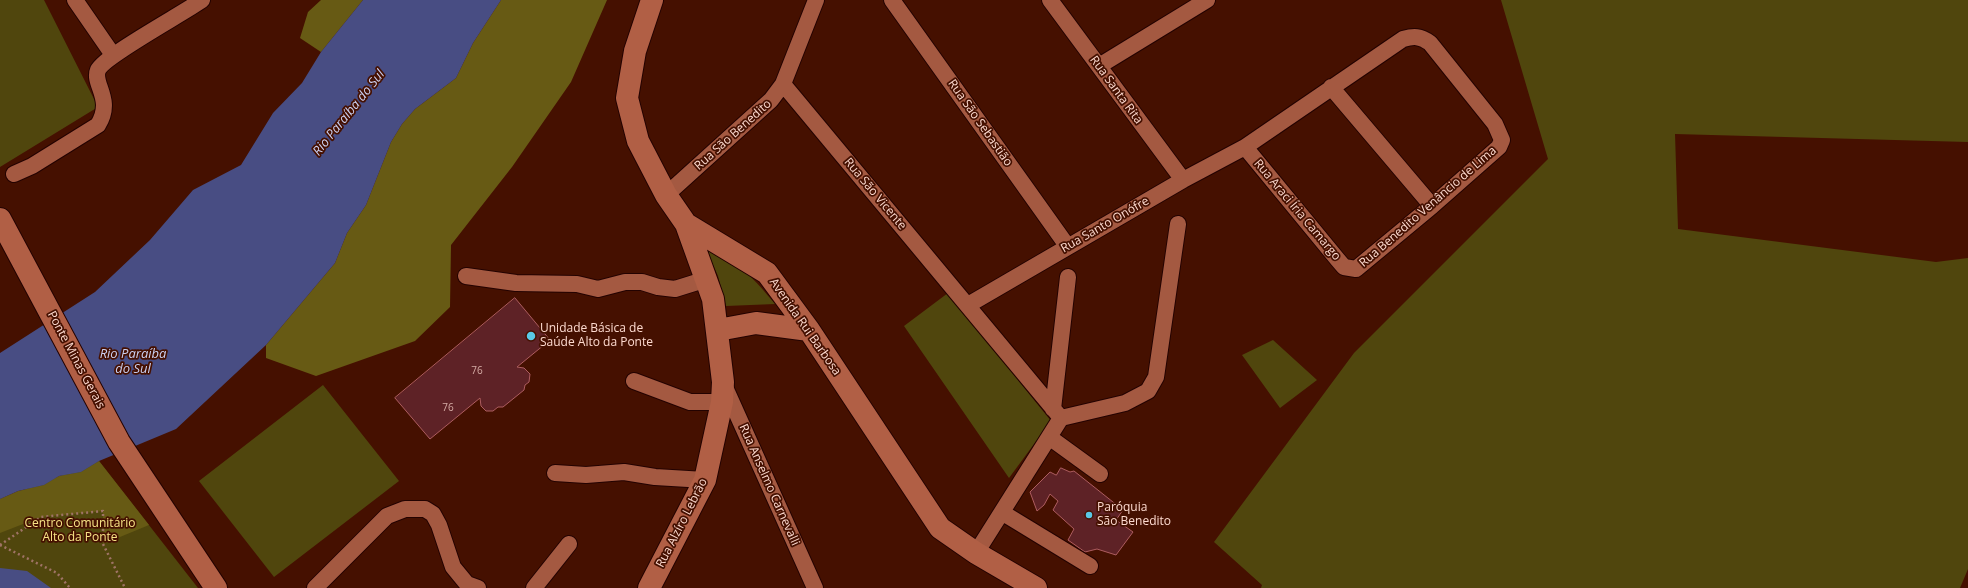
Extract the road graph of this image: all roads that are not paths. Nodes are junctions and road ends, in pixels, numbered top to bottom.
1 (76, 0) edge
2 (202, 0) edge
3 (652, 0) edge
4 (816, 0) edge
5 (892, 0) edge
6 (1050, 0) edge
7 (1207, 0) edge
8 (113, 55) junction
9 (1099, 66) junction
10 (783, 84) junction
11 (1331, 87) junction
12 (1502, 140) joint
13 (1245, 147) junction
14 (14, 174) dead end
15 (1183, 180) junction
16 (666, 195) junction
17 (1432, 206) junction
18 (0, 219) edge
19 (686, 224) junction
20 (1178, 224) dead end
21 (1068, 247) junction
22 (1351, 269) joint
23 (466, 276) dead end
24 (1068, 277) dead end
25 (707, 279) junction
26 (968, 305) junction
27 (718, 330) junction
28 (809, 330) junction
29 (634, 381) dead end
30 (723, 392) junction
31 (1057, 413) junction
32 (1049, 437) junction
33 (555, 473) dead end
34 (1100, 474) dead end
35 (705, 480) junction
36 (1003, 513) junction
37 (569, 544) dead end
38 (976, 553) junction
39 (1090, 566) dead end
40 (216, 588) edge
41 (315, 588) edge
42 (478, 588) edge
43 (534, 588) edge
44 (649, 588) edge
45 (815, 588) edge
46 (1036, 588) edge

1 - 8 street
2 - 8 street
3 - 16 main road, Avenida Rui Barbosa
4 - 10 street, Rua São Benedito
5 - 21 street, Rua São Sebastião
6 - 9 street, Rua Santa Rita
7 - 9 street
8 - 14 street
9 - 15 street, Rua Santa Rita
10 - 16 street, Rua São Benedito
10 - 26 street, Rua São Vicente
11 - 12 street, Rua Santo Onófre
11 - 13 street, Rua Santo Onófre
11 - 17 street
12 - 17 street, Rua Benedito Venâncio de Lima
13 - 15 street, Rua Santo Onófre
13 - 22 street, Rua Araci Íria Camargo
15 - 21 street, Rua Santo Onófre
16 - 19 main road, Avenida Rui Barbosa
17 - 22 street, Rua Benedito Venâncio de Lima
18 - 40 main road, Ponte Minas Gerais
19 - 25 main road, Rua Alzíro Lebrão
19 - 28 main road, Avenida Rui Barbosa
20 - 31 street
21 - 26 street, Rua Santo Onófre
23 - 25 street
24 - 31 street
25 - 27 main road, Rua Alzíro Lebrão
26 - 31 street, Rua São Vicente
27 - 28 main road
27 - 30 main road, Rua Alzíro Lebrão
28 - 38 main road, Avenida Rui Barbosa
29 - 30 street
30 - 35 main road, Rua Alzíro Lebrão
30 - 45 street, Rua Anselmo Carnevalli
31 - 32 street
32 - 34 street
32 - 36 street
33 - 35 street
35 - 44 main road, Rua Alzíro Lebrão
36 - 38 street
36 - 39 street
37 - 43 street
38 - 46 main road, Avenida Rui Barbosa
41 - 42 street

